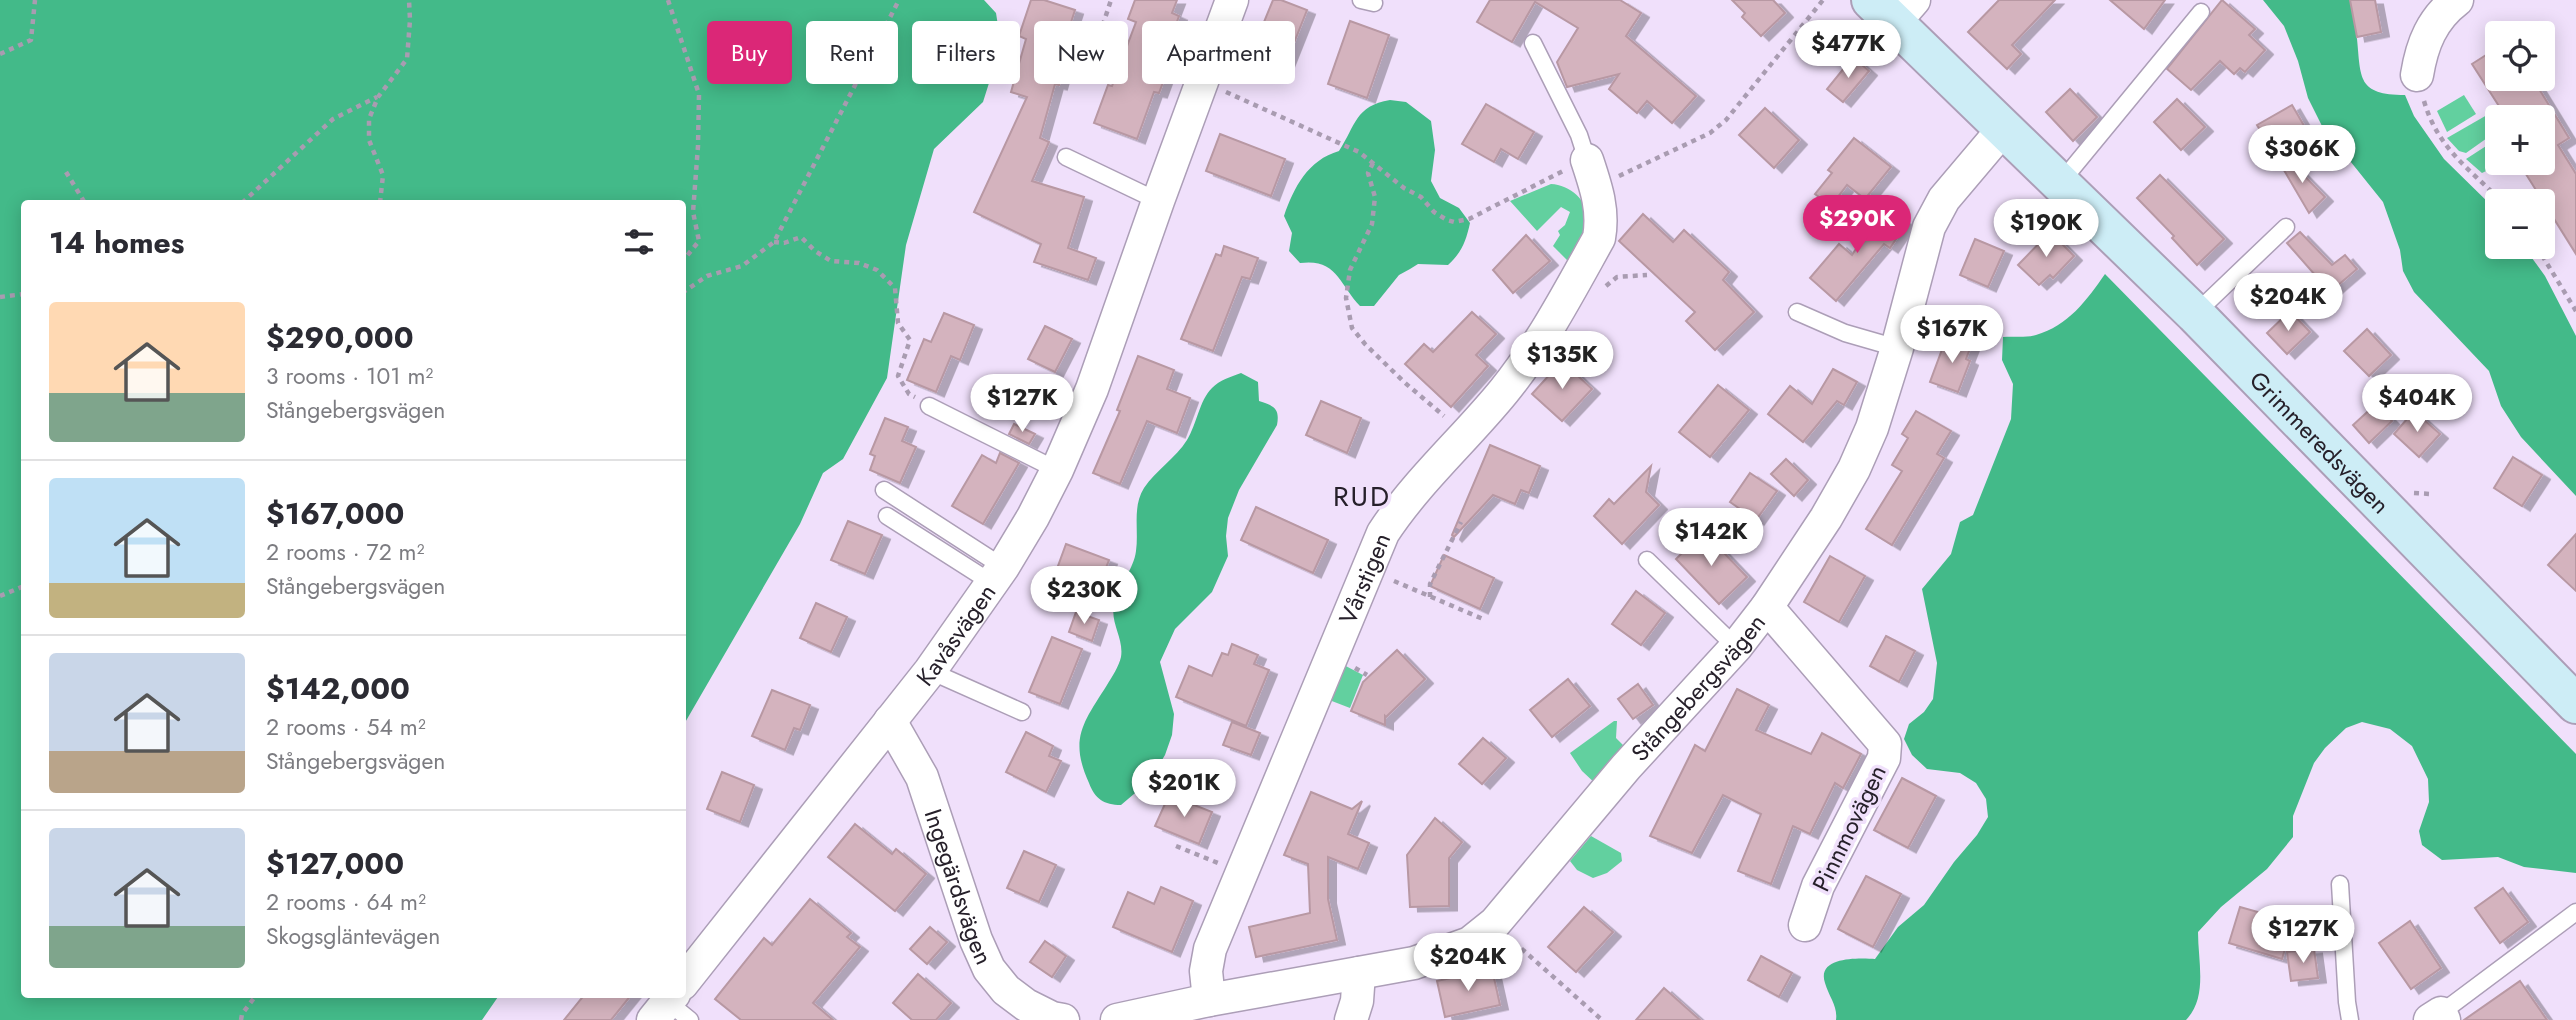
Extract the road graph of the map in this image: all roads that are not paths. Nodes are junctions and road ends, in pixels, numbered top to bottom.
1 (1232, 0) edge
2 (2457, 0) edge
3 (1893, 8) edge
4 (2201, 12) dead end
5 (1533, 43) dead end
6 (2417, 75) road end
7 (2004, 128) junction
8 (1066, 156) dead end
9 (1592, 174) joint
10 (2061, 182) junction
11 (1157, 201) junction
12 (2286, 227) dead end
13 (1797, 312) dead end
14 (2195, 314) junction
15 (1897, 348) junction
16 (929, 406) road end
17 (1057, 470) junction
18 (884, 490) dead end
19 (887, 516) dead end
20 (1647, 560) dead end
21 (998, 575) junction
22 (1767, 607) junction
23 (1736, 647) junction
24 (930, 671) junction
25 (2576, 704) edge
26 (1021, 712) dead end
27 (890, 722) junction
28 (2340, 884) dead end
29 (2576, 912) edge
30 (1805, 925) dead end
31 (1359, 973) junction
32 (686, 988) edge
33 (1209, 1000) junction
34 (2438, 1018) edge
35 (1063, 1020) edge
36 (1117, 1020) edge
37 (1351, 1020) edge
38 (2350, 1020) edge

1 - 11 street, Kavåsvägen
2 - 6 street
3 - 7 street, Grimmeredsvägen
4 - 10 lane
5 - 9 lane
7 - 10 street, Grimmeredsvägen
7 - 15 street, Stångebergsvägen
8 - 11 lane
9 - 33 street, Vårstigen
10 - 14 street, Grimmeredsvägen
11 - 17 street, Kavåsvägen
12 - 14 lane
13 - 15 lane
14 - 25 street, Grimmeredsvägen
15 - 22 street, Stångebergsvägen
16 - 17 lane
17 - 21 street, Kavåsvägen
18 - 21 lane
19 - 21 lane
20 - 23 lane
21 - 24 street, Kavåsvägen
22 - 23 street, Stångebergsvägen
22 - 30 street, Pinnmovägen
23 - 31 street, Stångebergsvägen
24 - 26 lane
24 - 27 street, Kavåsvägen
27 - 32 street, Kavåsvägen
27 - 35 street, Ingegärdsvägen
28 - 38 lane
29 - 34 lane
31 - 33 street
31 - 37 street
33 - 36 street

